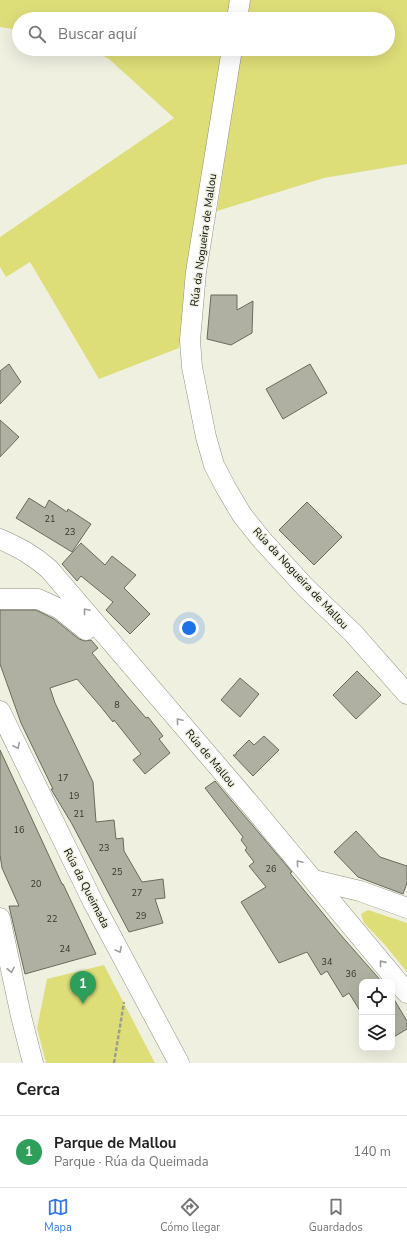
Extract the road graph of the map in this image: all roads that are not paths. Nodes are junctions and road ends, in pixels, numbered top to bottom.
1 (240, 0) edge
2 (238, 12) edge
3 (231, 56) edge
4 (0, 539) edge
5 (0, 599) edge
6 (86, 630) dead end
7 (407, 694) edge
8 (0, 711) edge
9 (314, 880) junction
10 (407, 908) edge
11 (0, 918) edge
12 (407, 993) edge
13 (33, 1063) edge
14 (179, 1063) edge

1 - 2 street
3 - 7 street, Rúa da Nogueira de Mallou
9 -> 4 street, Rúa de Mallou
5 - 6 street
8 -> 14 street, Rúa da Queimada
9 - 10 street
12 -> 9 street, Rúa de Mallou
11 -> 13 street

